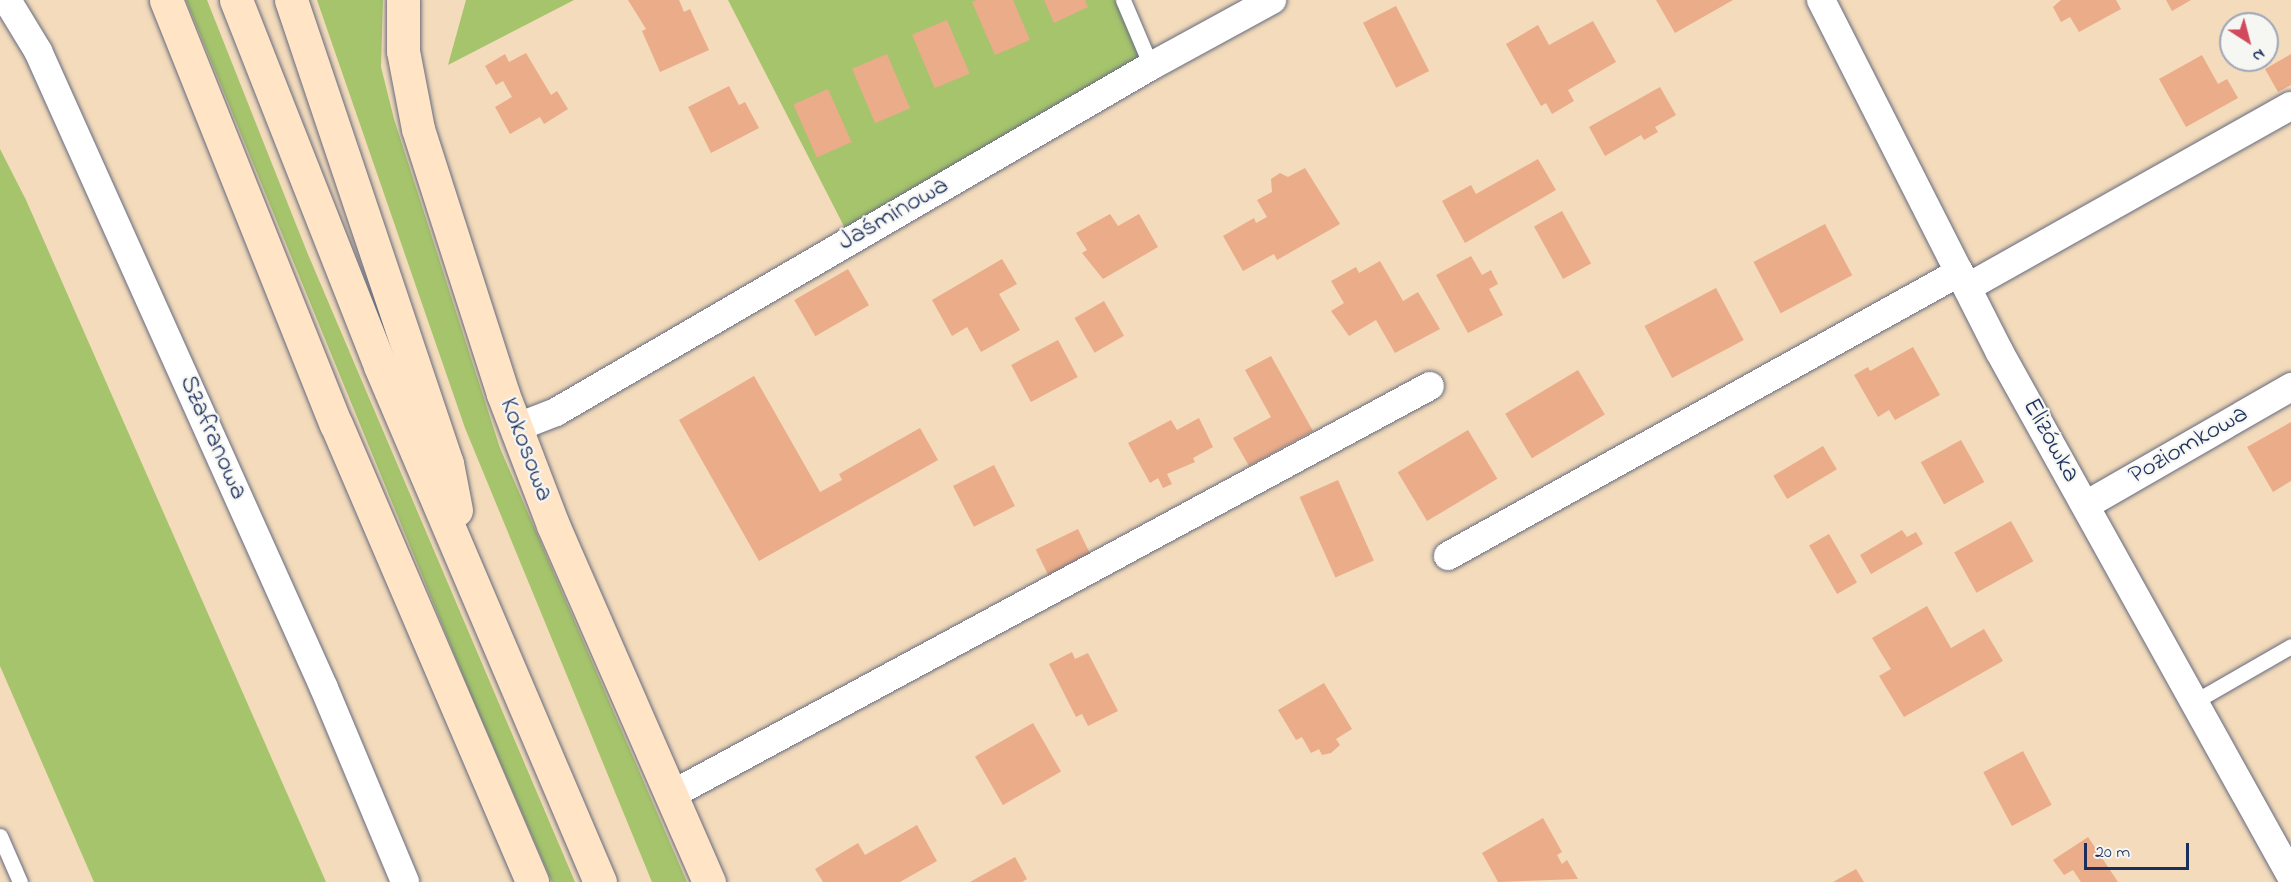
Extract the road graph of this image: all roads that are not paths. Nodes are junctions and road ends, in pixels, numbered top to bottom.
1 (7, 0) edge
2 (158, 0) edge
3 (166, 0) edge
4 (236, 0) edge
5 (291, 0) edge
6 (404, 0) edge
7 (1123, 0) edge
8 (1272, 0) edge
9 (1821, 0) edge
10 (185, 48) junction
11 (1151, 66) junction
12 (2291, 106) edge
13 (1964, 279) junction
14 (1430, 386) dead end
15 (2291, 387) edge
16 (515, 428) junction
17 (2086, 505) junction
18 (1448, 556) dead end
19 (470, 580) junction
20 (2291, 646) edge
21 (2192, 703) junction
22 (671, 795) junction
23 (0, 836) edge
24 (2291, 876) edge
25 (20, 882) edge
26 (405, 882) edge
27 (532, 882) edge
28 (600, 882) edge
29 (709, 882) edge

1 - 26 street, Szafranowa
2 - 10 main road
3 - 10 main road
4 - 19 main road
5 - 19 main road
6 - 16 main road, Kokosowa
7 - 11 lane
8 - 11 street, Jaśminowa
9 - 13 street, Elizówka
10 - 27 main road
11 - 16 street, Jaśminowa
12 - 13 street
13 - 17 street, Elizówka
13 - 18 street
14 - 22 street
15 - 17 street, Poziomkowa
16 - 22 main road, Kokosowa
17 - 21 street, Elizówka
19 - 28 main road
20 - 21 lane
21 - 24 street, Elizówka
22 - 29 main road, Kokosowa
23 - 25 lane

